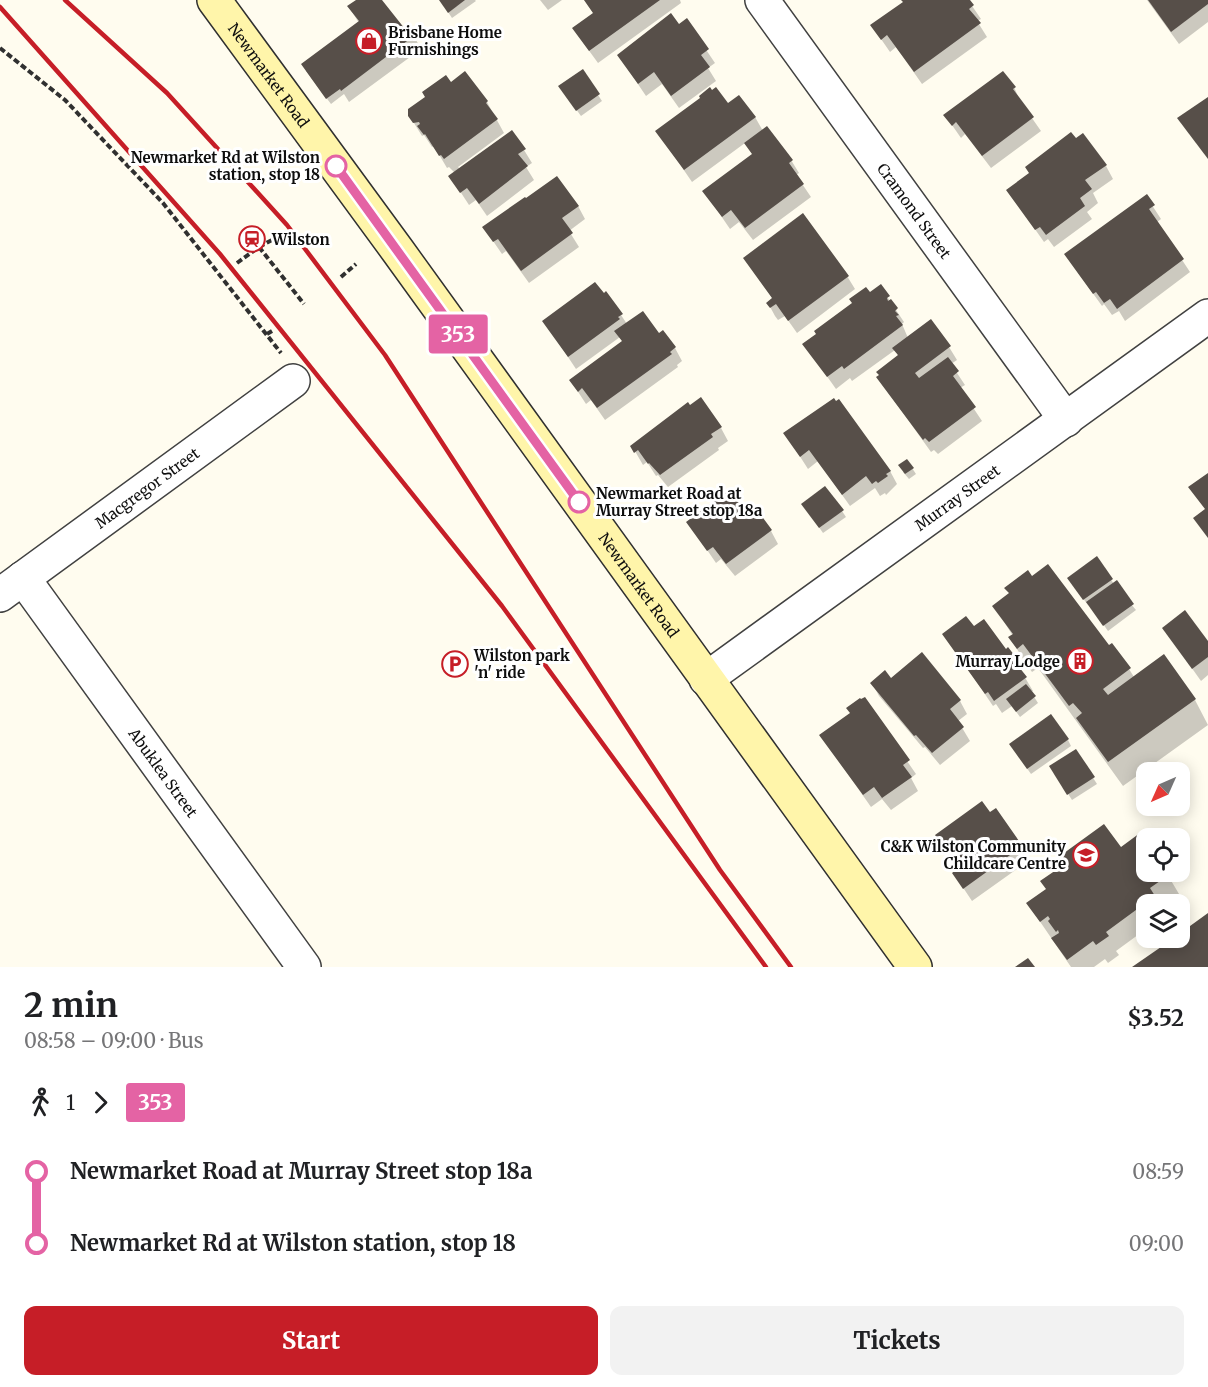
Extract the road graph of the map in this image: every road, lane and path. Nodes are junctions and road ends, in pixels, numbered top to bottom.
1 (214, 0) edge
2 (762, 0) edge
3 (0, 48) edge
4 (281, 235) dead end
5 (259, 247) junction
6 (237, 264) dead end
7 (356, 264) dead end
8 (341, 277) dead end
9 (304, 304) dead end
10 (1208, 316) edge
11 (272, 330) dead end
12 (293, 381) dead end
13 (1066, 420) junction
14 (12, 586) edge
15 (706, 679) junction
16 (304, 967) edge
17 (915, 967) edge

1 - 15 main road, Newmarket Road
2 - 13 street, Cramond Street
3 - 11 path
4 - 5 path
5 - 6 path
5 - 9 path
7 - 8 path
10 - 13 street, Murray Street
12 - 14 street, Macgregor Street
13 - 15 street, Murray Street
14 - 16 street, Abuklea Street
15 - 17 main road, Newmarket Road

